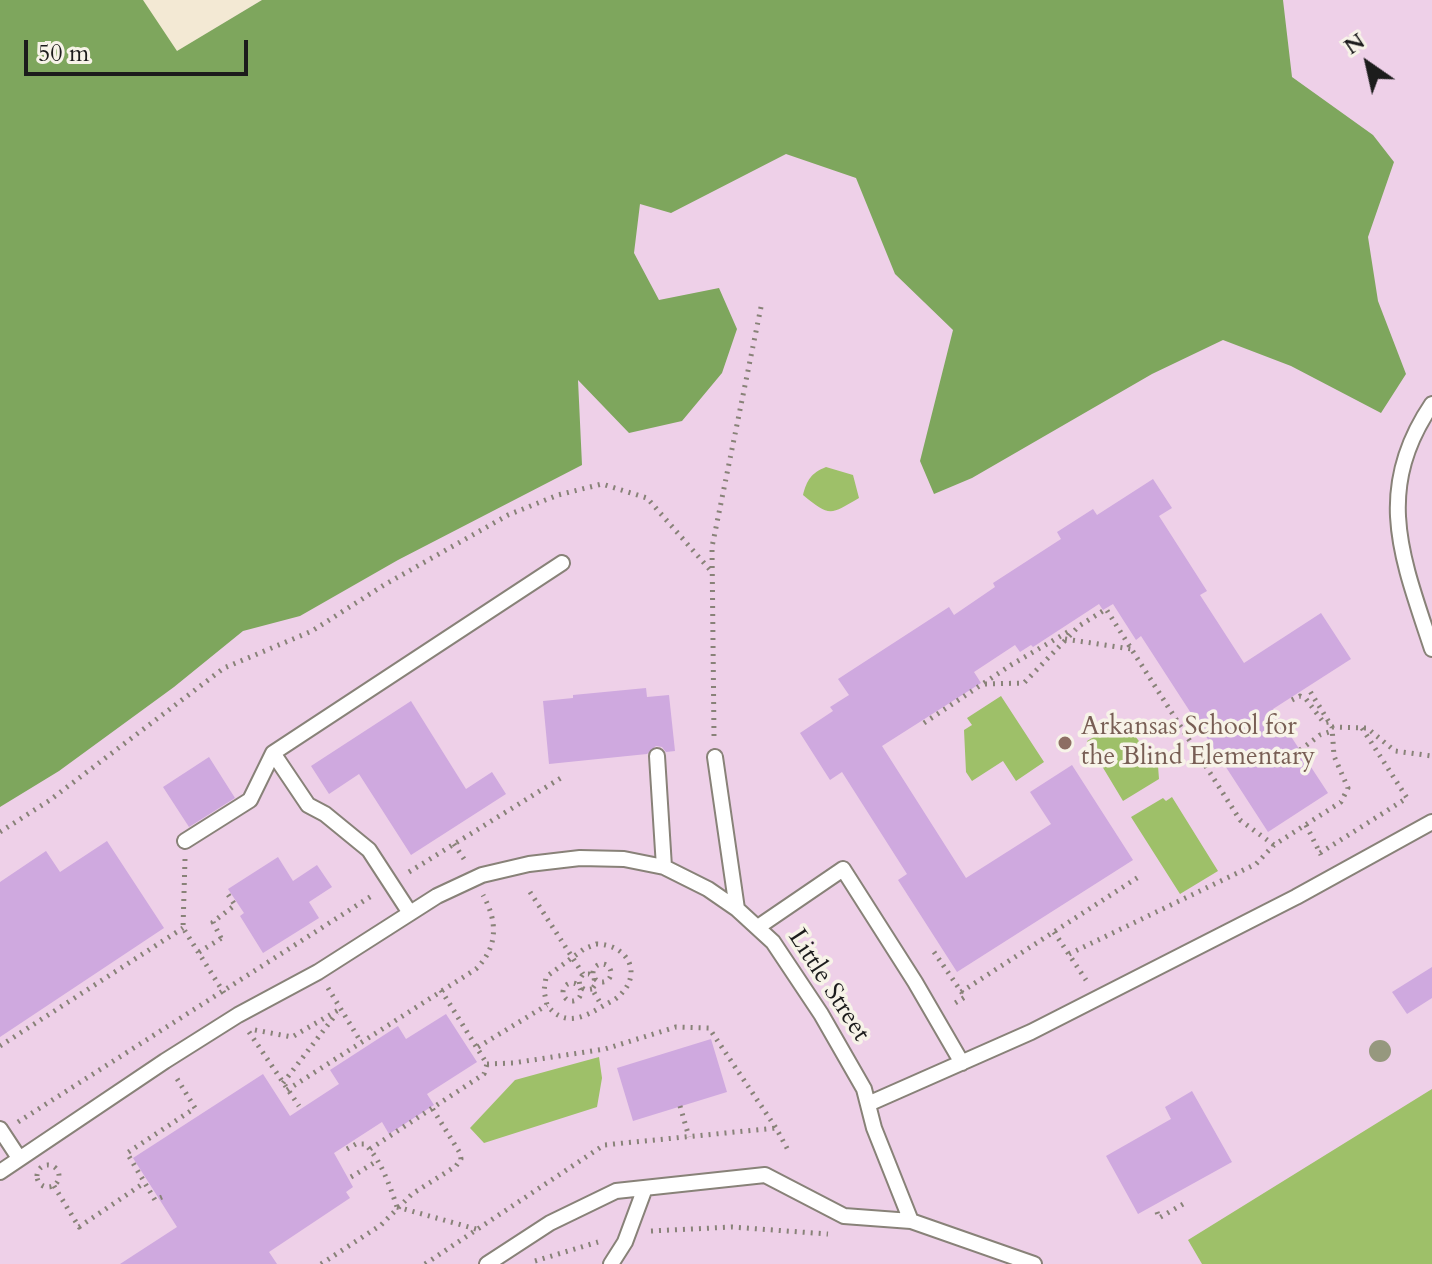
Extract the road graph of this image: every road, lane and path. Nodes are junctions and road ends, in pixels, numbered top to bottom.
1 (761, 307) dead end
2 (1432, 404) edge
3 (562, 563) dead end
4 (712, 572) junction
5 (1079, 626) junction
6 (1065, 639) junction
7 (1432, 649) edge
8 (1132, 650) junction
9 (985, 684) junction
10 (1308, 688) dead end
11 (1292, 700) dead end
12 (924, 723) dead end
13 (1331, 727) junction
14 (1362, 728) junction
15 (1300, 750) dead end
16 (273, 753) junction
17 (657, 756) dead end
18 (1432, 756) edge
19 (715, 757) joint
20 (564, 776) dead end
21 (1432, 822) edge
22 (1306, 825) junction
23 (0, 832) edge
24 (454, 844) junction
25 (1274, 845) junction
26 (185, 849) joint
27 (1320, 853) junction
28 (469, 866) dead end
29 (664, 867) junction
30 (1140, 876) dead end
31 (1333, 877) junction
32 (391, 884) junction
33 (479, 889) dead end
34 (530, 892) dead end
35 (227, 893) dead end
36 (737, 909) junction
37 (410, 913) junction
38 (758, 927) junction
39 (183, 928) junction
40 (1054, 932) junction
41 (199, 952) junction
42 (934, 952) dead end
43 (1069, 954) junction
44 (572, 957) junction
45 (318, 972) junction
46 (583, 974) junction
47 (592, 989) junction
48 (441, 990) junction
49 (961, 992) junction
50 (225, 994) junction
51 (1097, 998) junction
52 (547, 1005) junction
53 (602, 1006) junction
54 (340, 1009) junction
55 (935, 1017) junction
56 (361, 1042) junction
57 (0, 1046) edge
58 (478, 1047) junction
59 (962, 1063) junction
60 (487, 1064) junction
61 (175, 1076) dead end
62 (283, 1083) junction
63 (287, 1090) junction
64 (868, 1104) junction
65 (299, 1106) dead end
66 (680, 1106) dead end
67 (432, 1108) junction
68 (776, 1128) junction
69 (1, 1131) edge
70 (689, 1137) junction
71 (347, 1149) dead end
72 (370, 1149) junction
73 (788, 1150) dead end
74 (19, 1158) junction
75 (377, 1161) junction
76 (0, 1172) edge
77 (351, 1177) dead end
78 (144, 1183) junction
79 (54, 1186) junction
80 (645, 1188) junction
81 (162, 1197) dead end
82 (1185, 1203) dead end
83 (397, 1207) junction
84 (1157, 1212) dead end
85 (911, 1221) junction
86 (477, 1230) junction
87 (627, 1234) junction
88 (837, 1234) dead end
89 (321, 1264) edge
90 (425, 1264) edge
91 (487, 1264) edge
92 (526, 1264) edge
93 (611, 1264) edge
94 (1034, 1264) edge

1 - 4 path
2 - 7 lane
3 - 16 lane
4 - 19 path
4 - 23 path
5 - 6 path
5 - 8 path
5 - 9 path
6 - 8 path
6 - 9 path
8 - 25 path
9 - 12 path
10 - 13 path
11 - 13 path
13 - 14 path
13 - 15 path
13 - 22 path
14 - 18 path
14 - 27 path
16 - 26 lane
16 - 32 lane
17 - 29 lane
19 - 36 lane
20 - 24 path
21 - 31 lane
22 - 25 path
22 - 27 path
24 - 28 path
24 - 32 path
25 - 43 path
26 - 39 path
27 - 31 path
29 - 36 lane, Little Street
29 - 37 lane, Little Street
30 - 40 path
31 - 51 lane
32 - 37 lane
32 - 50 path
33 - 48 path
34 - 44 path
35 - 41 path
36 - 38 lane, Little Street
37 - 45 lane, Little Street
38 - 55 lane
38 - 64 lane, Little Street
39 - 41 path
39 - 57 path
40 - 43 path
40 - 49 path
41 - 50 path
42 - 49 path
43 - 51 path
44 - 46 path
44 - 52 path
44 - 53 path
45 - 54 path
45 - 74 lane, Little Street
46 - 47 path
46 - 47 path
47 - 53 path
48 - 56 path
48 - 58 path
49 - 55 path
50 - 69 path
51 - 59 lane
52 - 53 path
52 - 58 path
54 - 56 path
54 - 62 path
54 - 62 path
55 - 59 lane
56 - 63 path
58 - 60 path
59 - 64 lane
60 - 67 path
60 - 68 path
61 - 78 path
62 - 63 path
63 - 65 path
64 - 85 lane, Little Street
66 - 70 path
67 - 72 path
67 - 83 path
68 - 70 path
68 - 73 path
69 - 74 lane
70 - 86 path
71 - 72 path
72 - 75 path
74 - 76 lane, Little Street
75 - 77 path
75 - 83 path
78 - 79 path
78 - 81 path
79 - 79 path
80 - 85 lane
80 - 87 lane
80 - 91 lane
82 - 84 path
83 - 86 path
83 - 89 path
85 - 94 lane
86 - 90 path
87 - 88 path
87 - 92 path
87 - 93 lane

